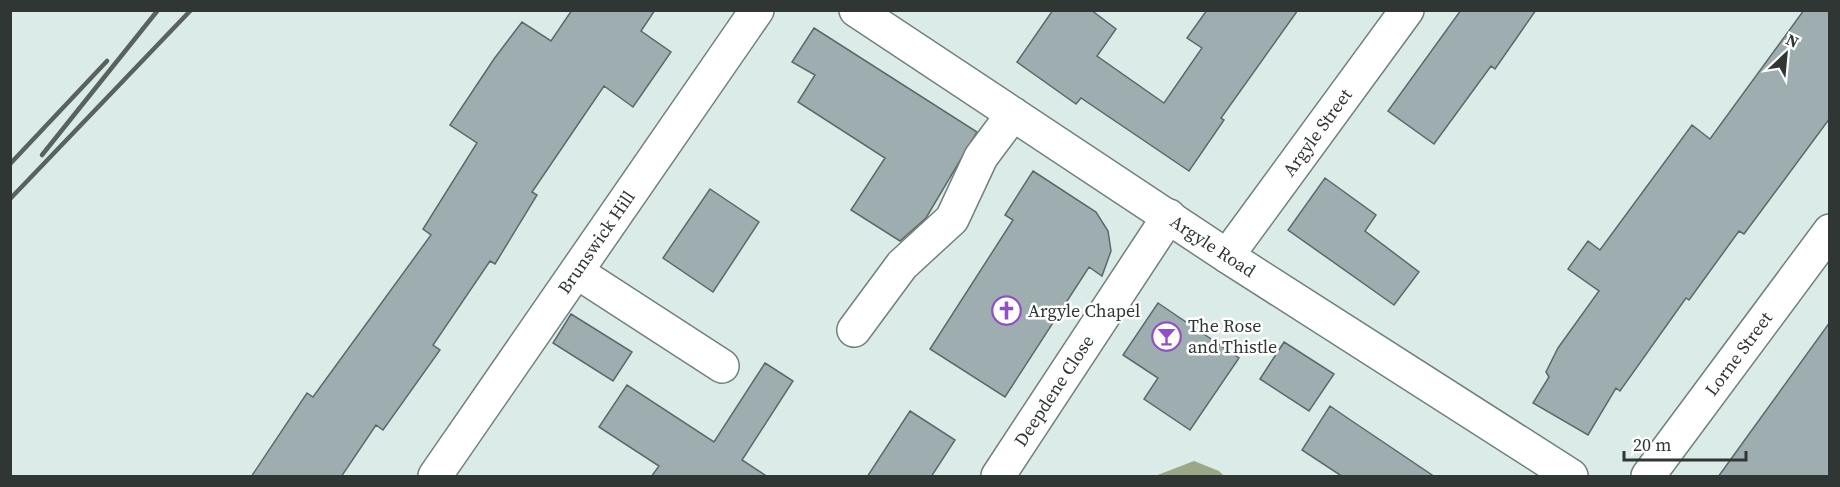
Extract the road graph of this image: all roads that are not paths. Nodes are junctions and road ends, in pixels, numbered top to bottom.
1 (757, 10) edge
2 (856, 10) edge
3 (1407, 10) edge
4 (1013, 114) junction
5 (1169, 216) junction
6 (1830, 231) edge
7 (1227, 256) junction
8 (577, 272) junction
9 (854, 330) dead end
10 (722, 366) dead end
11 (435, 477) edge
12 (998, 477) edge
13 (1570, 477) edge
14 (1648, 477) edge

1 - 8 street, Brunswick Hill
2 - 4 street, Argyle Road
3 - 7 street, Argyle Street
4 - 5 street, Argyle Road
4 - 9 street
5 - 7 street, Argyle Road
5 - 12 street, Deepdene Close
6 - 14 street, Lorne Street
7 - 13 street, Argyle Road
8 - 10 street
8 - 11 street, Brunswick Hill

